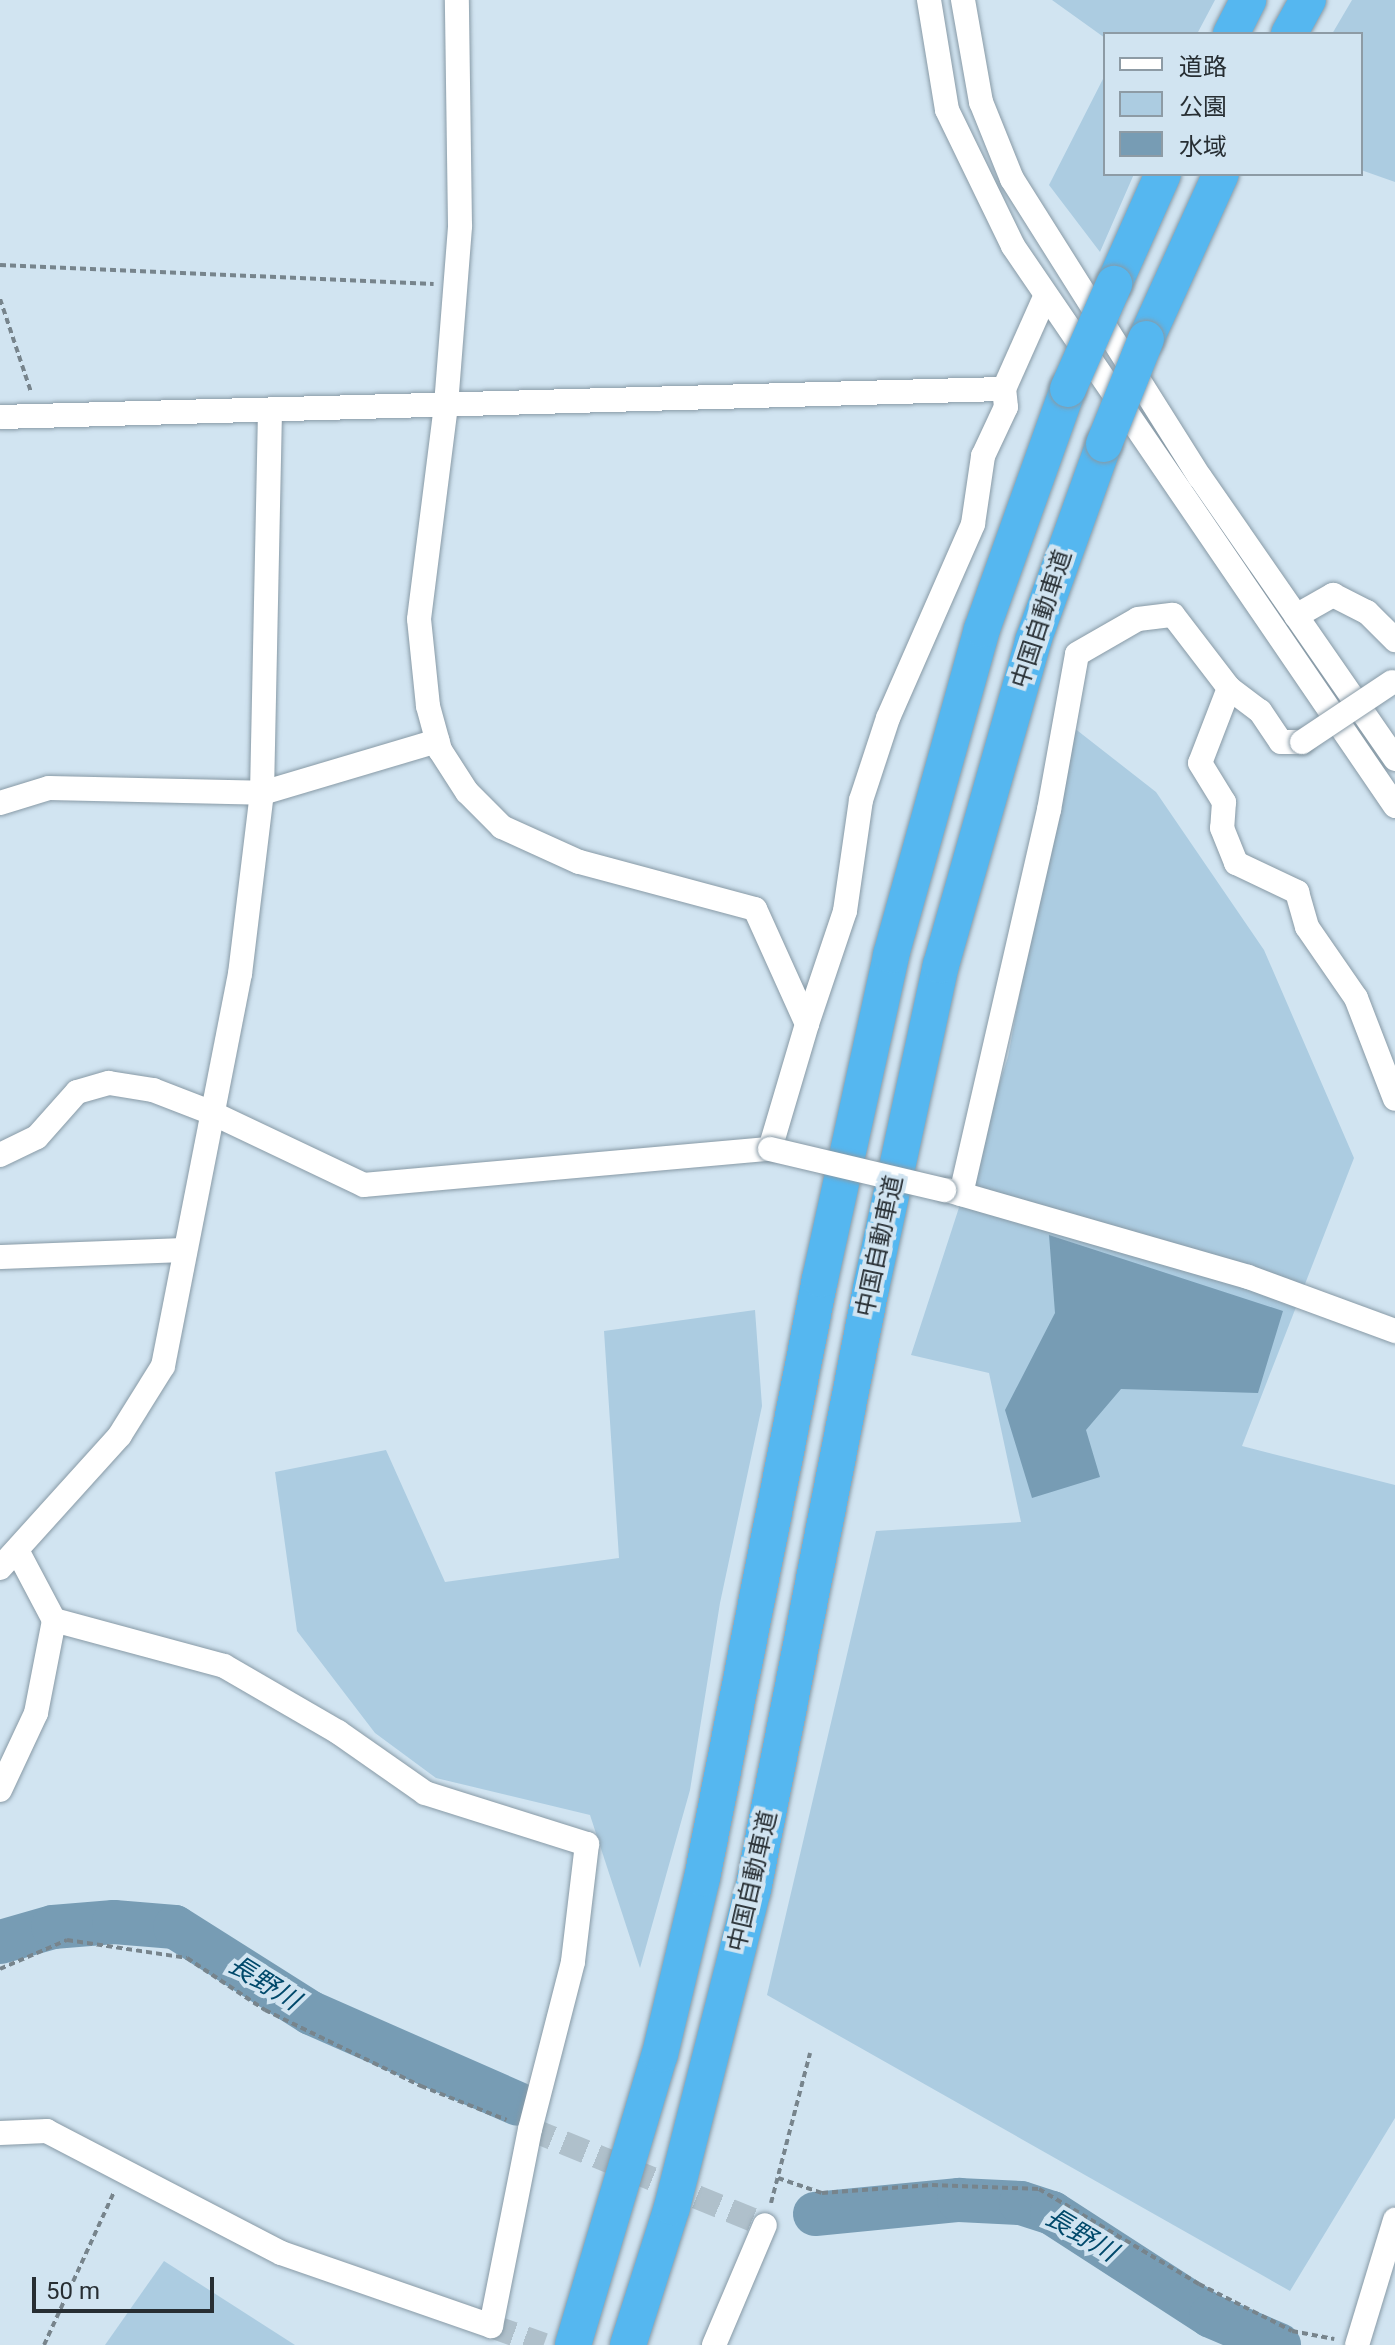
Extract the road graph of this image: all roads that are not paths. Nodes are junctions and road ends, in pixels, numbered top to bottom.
1 (457, 0) edge
2 (929, 0) edge
3 (963, 0) edge
4 (1248, 0) edge
5 (1308, 0) edge
6 (1232, 32) edge
7 (1290, 32) edge
8 (1162, 176) edge
9 (1220, 176) edge
10 (1045, 297) junction
11 (1004, 389) junction
12 (446, 405) junction
13 (270, 412) junction
14 (0, 417) edge
15 (1296, 616) junction
16 (1395, 640) edge
17 (1393, 680) edge
18 (1229, 688) junction
19 (437, 741) junction
20 (1395, 759) edge
21 (262, 793) junction
22 (0, 803) edge
23 (1395, 806) edge
24 (807, 1024) junction
25 (1395, 1099) edge
26 (210, 1112) junction
27 (770, 1149) junction
28 (0, 1155) edge
29 (953, 1192) junction
30 (185, 1250) junction
31 (0, 1257) edge
32 (1395, 1331) edge
33 (9, 1560) edge
34 (54, 1620) junction
35 (0, 1790) edge
36 (0, 2133) edge
37 (1395, 2220) edge
38 (765, 2225) road end
39 (1363, 2344) edge
40 (573, 2345) edge
41 (628, 2345) edge
42 (714, 2345) edge

1 - 12 street
2 - 10 street
3 - 15 street
4 - 6 highway
5 - 7 highway
8 - 40 highway, bridge
9 - 41 highway, 中国自動車道, bridge
10 - 11 street
10 - 23 street
11 - 12 street
11 - 24 street
12 - 13 street
12 - 19 street
13 - 14 street
13 - 21 street
15 - 16 street
15 - 20 street
17 - 18 street, bridge
18 - 25 street
18 - 29 street
19 - 21 street
19 - 24 street
21 - 22 street
21 - 26 street
24 - 27 street
26 - 27 street
26 - 28 street
26 - 30 street
27 - 29 street, bridge
29 - 32 street
30 - 31 street
30 - 33 street
33 - 34 street
34 - 35 street
34 - 36 street
37 - 39 street
38 - 42 street

